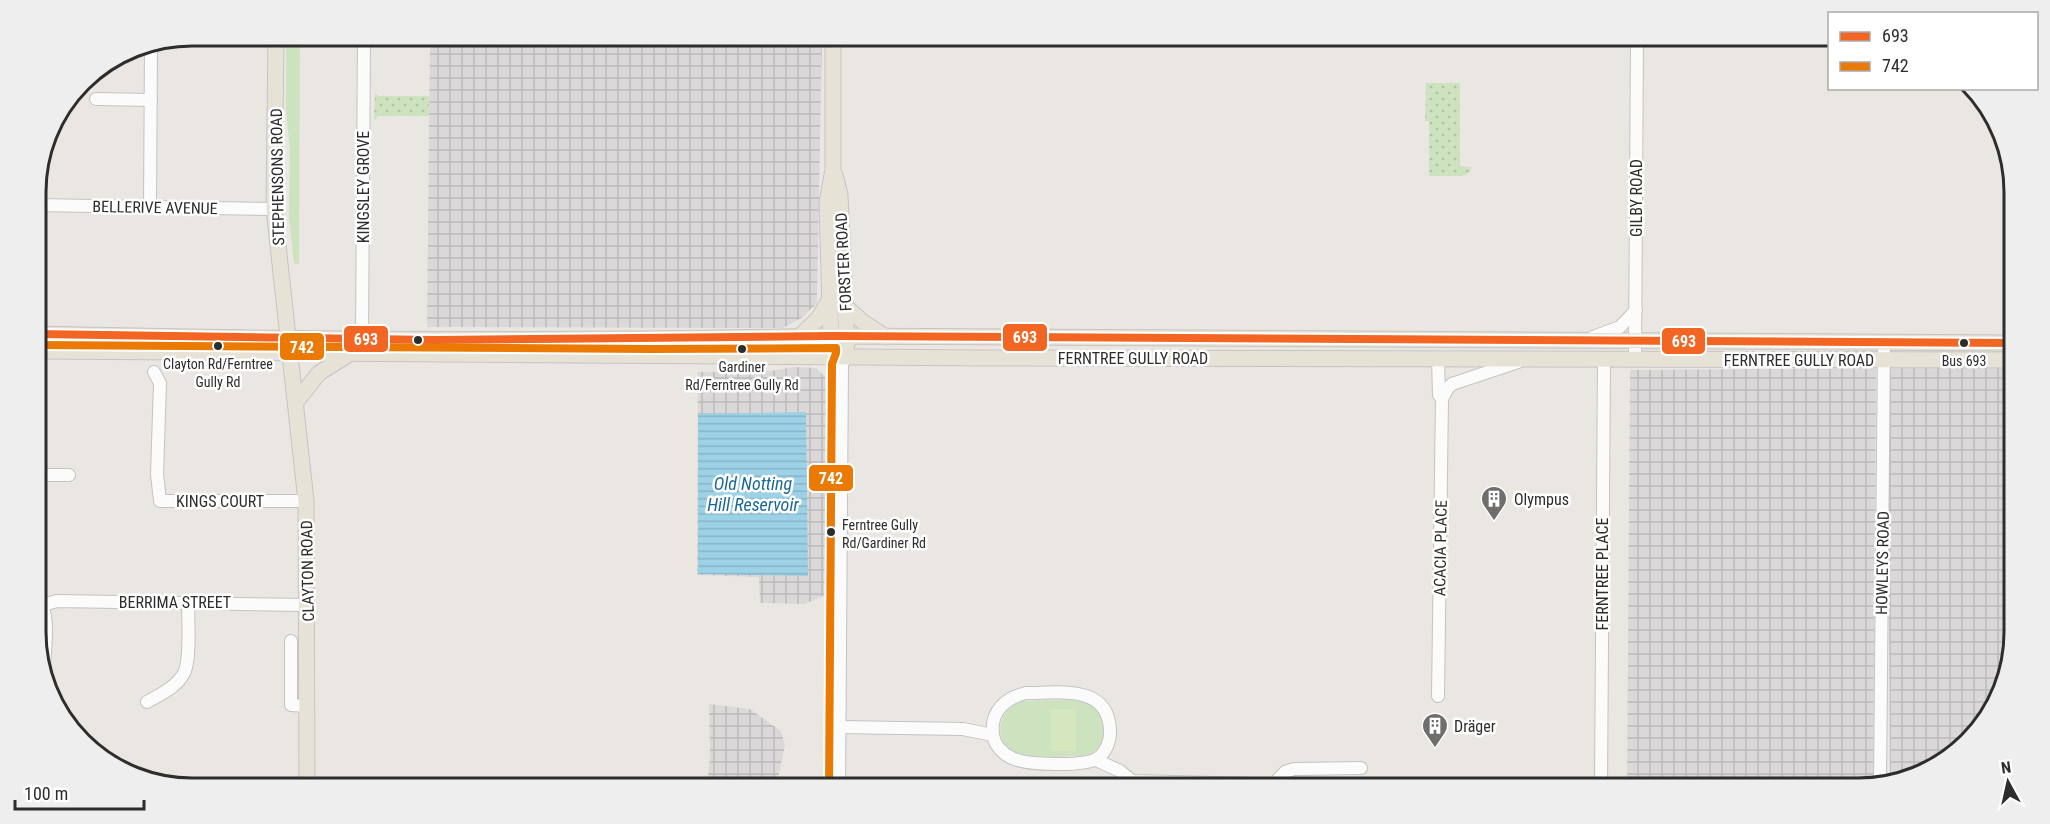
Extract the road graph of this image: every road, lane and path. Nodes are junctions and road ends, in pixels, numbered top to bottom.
1 (276, 47) edge
2 (364, 47) edge
3 (832, 47) edge
4 (1637, 47) edge
5 (151, 53) edge
6 (96, 99) dead end
7 (151, 100) junction
8 (833, 169) junction
9 (47, 205) edge
10 (150, 206) junction
11 (274, 209) junction
12 (829, 299) junction
13 (845, 306) junction
14 (1636, 310) junction
15 (47, 334) edge
16 (831, 336) junction
17 (799, 337) junction
18 (847, 337) junction
19 (287, 338) junction
20 (362, 338) junction
21 (446, 338) junction
22 (889, 338) junction
23 (681, 339) junction
24 (1162, 340) junction
25 (1565, 342) junction
26 (1636, 342) junction
27 (1884, 342) junction
28 (2004, 343) edge
29 (47, 351) edge
30 (289, 354) junction
31 (348, 355) junction
32 (446, 355) junction
33 (681, 355) junction
34 (840, 358) junction
35 (1163, 358) junction
36 (1438, 359) junction
37 (1529, 359) junction
38 (1604, 359) junction
39 (1635, 359) junction
40 (1883, 360) junction
41 (2004, 360) edge
42 (153, 372) dead end
43 (1442, 399) junction
44 (296, 402) junction
45 (47, 475) edge
46 (69, 475) dead end
47 (306, 501) junction
48 (47, 602) edge
49 (188, 603) junction
50 (308, 605) junction
51 (291, 641) dead end
52 (1438, 696) dead end
53 (147, 702) dead end
54 (307, 706) junction
55 (993, 720) junction
56 (839, 727) junction
57 (963, 729) junction
58 (993, 735) junction
59 (1107, 746) junction
60 (1096, 760) junction
61 (1361, 768) dead end
62 (1120, 771) junction
63 (1880, 775) edge
64 (1128, 777) edge
65 (1280, 777) edge
66 (1601, 777) edge
67 (307, 778) edge
68 (839, 778) edge

1 - 11 main road, STEPHENSONS ROAD
2 - 20 street, KINGSLEY GROVE
3 - 8 main road, FORSTER ROAD
4 - 14 street, GILBY ROAD
5 - 7 street
6 - 7 street
7 - 10 street
8 - 12 main road, FORSTER ROAD
8 - 13 main road, FORSTER ROAD
9 - 10 street, BELLERIVE AVENUE
10 - 11 street, BELLERIVE AVENUE
11 - 19 main road, STEPHENSONS ROAD
12 - 16 main road, FORSTER ROAD
12 - 17 main road
13 - 18 main road, FORSTER ROAD
13 - 22 main road
14 - 25 street
14 - 26 street, GILBY ROAD
15 - 19 main road, FERNTREE GULLY ROAD
16 - 17 main road, FERNTREE GULLY ROAD
16 - 18 main road, FERNTREE GULLY ROAD
16 - 34 main road, FORSTER ROAD
17 - 23 main road, FERNTREE GULLY ROAD
18 - 22 main road, FERNTREE GULLY ROAD
18 - 34 main road, FORSTER ROAD
19 - 20 main road, FERNTREE GULLY ROAD
19 - 30 main road, STEPHENSONS ROAD
20 - 21 main road, FERNTREE GULLY ROAD
21 - 23 main road, FERNTREE GULLY ROAD
21 - 32 main road
22 - 24 main road, FERNTREE GULLY ROAD
23 - 33 main road
24 - 25 main road, FERNTREE GULLY ROAD
24 - 35 main road
25 - 26 main road, FERNTREE GULLY ROAD
26 - 27 main road, FERNTREE GULLY ROAD
26 - 39 street, GILBY ROAD
27 - 28 main road, FERNTREE GULLY ROAD
27 - 40 street, HOWLEYS ROAD
29 - 30 main road, FERNTREE GULLY ROAD
30 - 31 main road, FERNTREE GULLY ROAD
30 - 44 main road, CLAYTON ROAD
31 - 32 main road, FERNTREE GULLY ROAD
31 - 44 main road
32 - 33 main road, FERNTREE GULLY ROAD
33 - 34 main road, FERNTREE GULLY ROAD
34 - 35 main road, FERNTREE GULLY ROAD
34 - 56 street
35 - 36 main road, FERNTREE GULLY ROAD
36 - 37 main road, FERNTREE GULLY ROAD
36 - 43 street, ACACIA PLACE
37 - 38 main road, FERNTREE GULLY ROAD
37 - 43 street
38 - 39 main road, FERNTREE GULLY ROAD
38 - 66 street, FERNTREE PLACE
39 - 40 main road, FERNTREE GULLY ROAD
40 - 41 main road, FERNTREE GULLY ROAD
40 - 63 street, HOWLEYS ROAD
42 - 47 street, KINGS COURT
43 - 52 street, ACACIA PLACE
44 - 47 main road, CLAYTON ROAD
45 - 46 street
47 - 50 main road, CLAYTON ROAD
48 - 49 street, BERRIMA STREET
49 - 50 street, BERRIMA STREET
49 - 53 street
50 - 54 main road, CLAYTON ROAD
51 - 54 street
54 - 67 main road, CLAYTON ROAD
55 - 57 street
55 - 58 street
55 - 59 street
56 - 57 street
56 - 68 street
57 - 58 street
58 - 60 street
59 - 60 street
59 - 62 street
60 - 62 street
61 - 65 street
62 - 64 street

